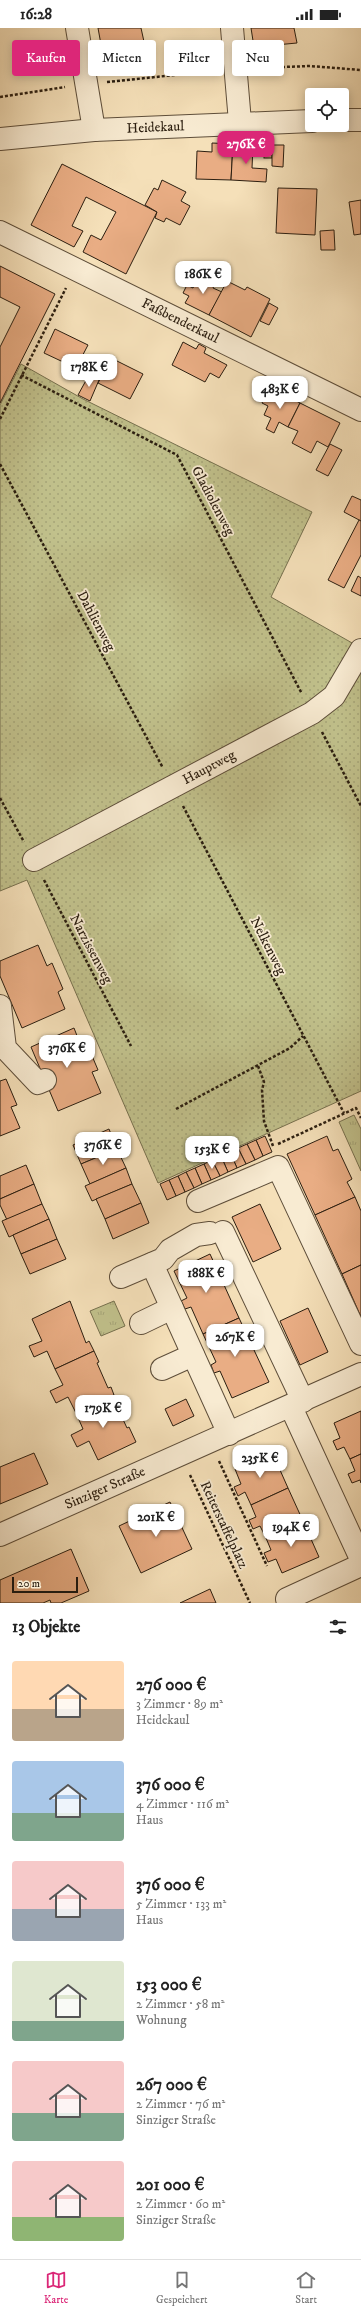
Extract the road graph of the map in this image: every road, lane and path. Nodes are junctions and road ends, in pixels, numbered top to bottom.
1 (77, 28) edge
2 (232, 28) edge
3 (233, 40) edge
4 (284, 67) edge
5 (232, 69) edge
6 (361, 70) edge
7 (237, 76) edge
8 (86, 84) junction
9 (0, 96) edge
10 (349, 120) edge
11 (361, 120) edge
12 (305, 121) edge
13 (240, 122) junction
14 (94, 130) junction
15 (0, 138) edge
16 (0, 232) edge
17 (75, 270) junction
18 (21, 375) junction
19 (361, 410) edge
20 (0, 419) edge
21 (0, 464) edge
22 (361, 650) edge
23 (312, 713) junction
24 (174, 787) junction
25 (0, 798) edge
26 (361, 806) edge
27 (34, 860) junction
28 (2, 999) edge
29 (303, 1036) junction
30 (130, 1046) dead end
31 (3, 1049) edge
32 (258, 1066) junction
33 (45, 1080) dead end
34 (176, 1108) dead end
35 (344, 1113) junction
36 (361, 1118) edge
37 (198, 1201) dead end
38 (152, 1264) junction
39 (121, 1277) dead end
40 (172, 1308) junction
41 (140, 1322) dead end
42 (361, 1344) edge
43 (193, 1356) junction
44 (162, 1369) dead end
45 (361, 1374) edge
46 (297, 1404) junction
47 (219, 1438) junction
48 (181, 1455) junction
49 (0, 1535) edge
50 (361, 1559) edge
51 (361, 1565) edge
52 (267, 1566) dead end
53 (287, 1599) dead end
54 (250, 1603) edge

1 - 8 street
2 - 3 street
4 - 6 path
5 - 8 path
7 - 13 street
8 - 9 path
8 - 14 street
10 - 11 street
12 - 13 street, Heidekaul
13 - 14 street, Heidekaul
14 - 15 street, Heidekaul
16 - 17 street, Faßbenderkaul
17 - 18 path
17 - 19 street, Faßbenderkaul
18 - 20 path
18 - 23 path, Gladiolenweg
21 - 24 path, Dahlienweg
22 - 23 street, Hauptweg
23 - 24 street, Hauptweg
23 - 26 path, Gladiolenweg
24 - 27 street, Hauptweg
24 - 29 path, Nelkenweg
25 - 27 path, Narzissenweg
27 - 30 path, Narzissenweg
28 - 31 street
29 - 32 path
29 - 35 path, Nelkenweg
31 - 33 street
32 - 34 path
32 - 35 path
35 - 36 path
37 - 42 street
38 - 39 street
38 - 40 street
38 - 46 street
40 - 41 street
40 - 43 street
43 - 44 street
43 - 47 street
45 - 46 street, Sinziger Straße
46 - 47 street, Sinziger Straße
46 - 50 street
47 - 48 street, Sinziger Straße
47 - 52 path
48 - 49 street, Sinziger Straße
48 - 54 path, Reiterstaffelplatz
51 - 53 street

